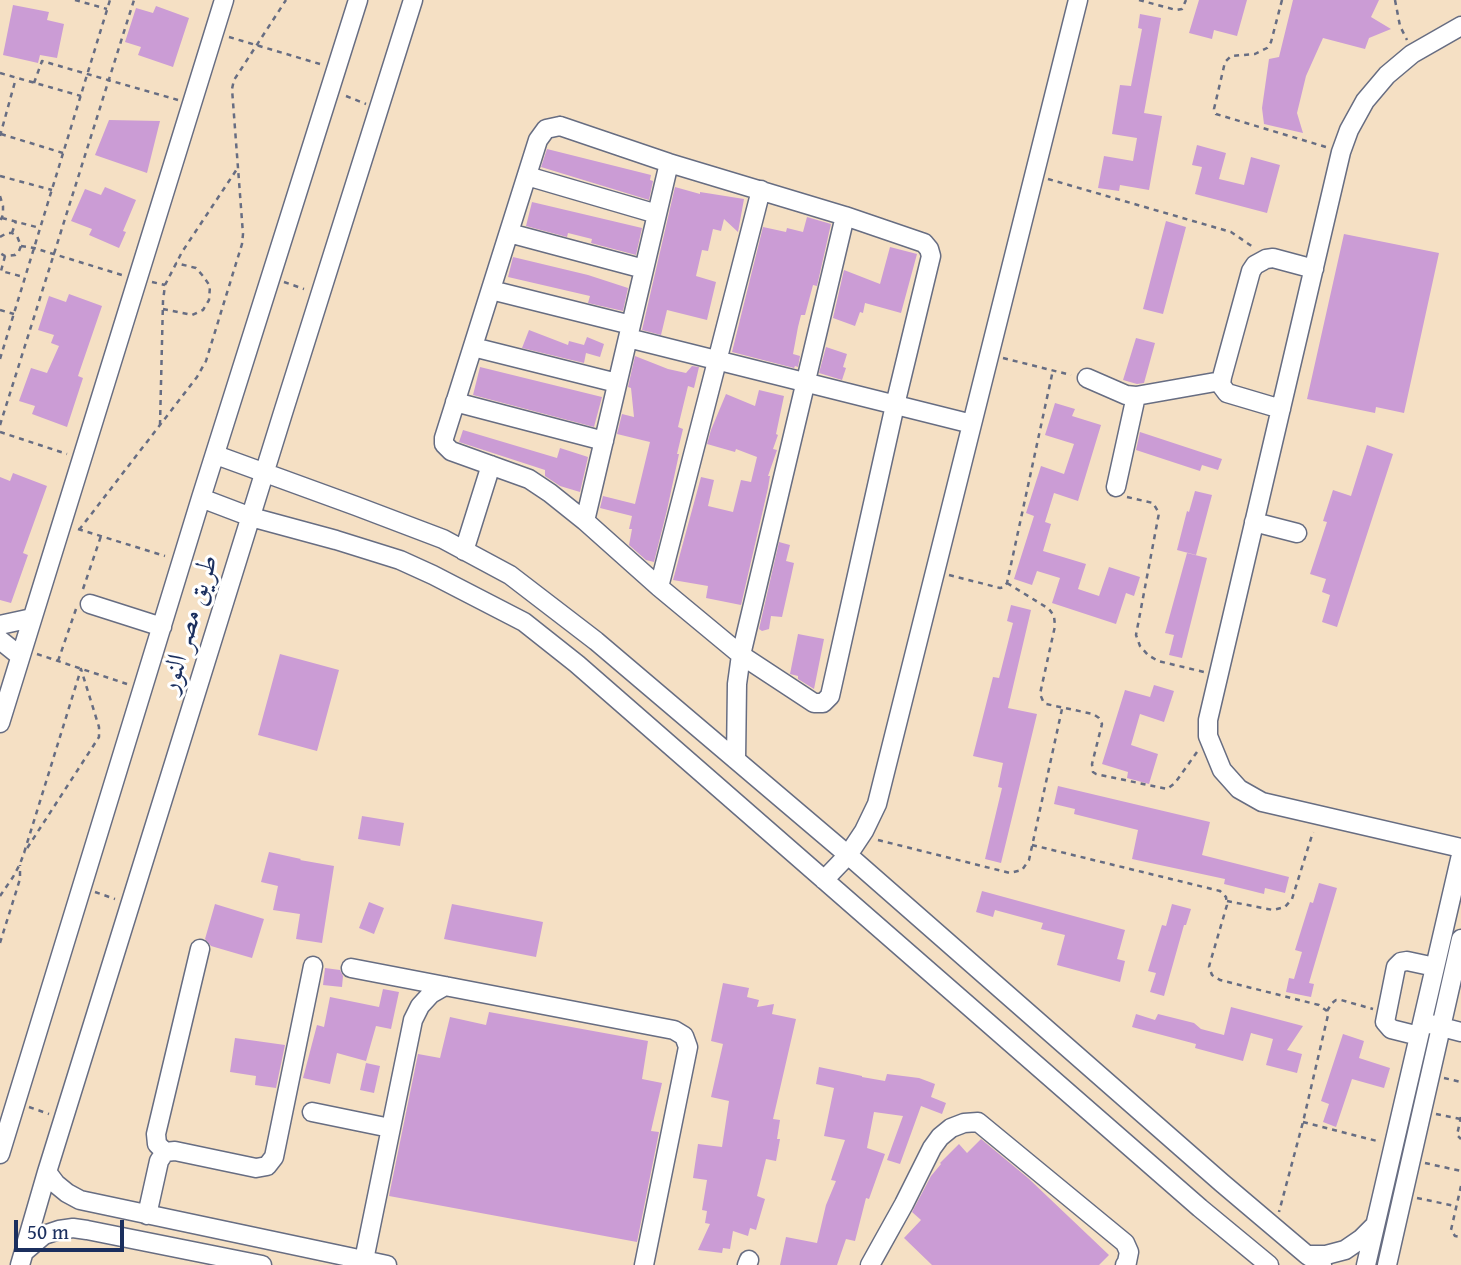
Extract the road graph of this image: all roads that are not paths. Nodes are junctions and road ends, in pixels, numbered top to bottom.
1 (223, 0) edge
2 (358, 0) edge
3 (413, 0) edge
4 (1078, 0) edge
5 (1461, 26) edge
6 (669, 163) junction
7 (527, 176) junction
8 (761, 190) junction
9 (657, 214) junction
10 (845, 216) junction
11 (509, 233) junction
12 (644, 269) junction
13 (1314, 269) junction
14 (491, 290) junction
15 (629, 331) junction
16 (473, 347) junction
17 (718, 360) junction
18 (1087, 378) road end
19 (1221, 381) junction
20 (804, 382) junction
21 (618, 383) junction
22 (1136, 396) junction
23 (455, 402) junction
24 (895, 405) junction
25 (1281, 408) junction
26 (972, 424) junction
27 (604, 440) junction
28 (216, 455) junction
29 (491, 465) junction
30 (264, 472) junction
31 (1116, 486) road end
32 (201, 498) junction
33 (251, 517) junction
34 (585, 521) junction
35 (1254, 522) junction
36 (1297, 533) dead end
37 (464, 551) junction
38 (659, 587) junction
39 (90, 604) dead end
40 (32, 618) junction
41 (0, 625) edge
42 (162, 627) junction
43 (0, 640) edge
44 (22, 653) junction
45 (741, 654) junction
46 (0, 723) edge
47 (736, 760) junction
48 (1461, 848) edge
49 (848, 855) junction
50 (1461, 855) edge
51 (824, 880) junction
52 (1461, 939) edge
53 (200, 949) dead end
54 (313, 966) dead end
55 (1435, 967) junction
56 (351, 968) dead end
57 (445, 986) junction
58 (1441, 1027) junction
59 (1420, 1029) junction
60 (1461, 1032) edge
61 (312, 1112) dead end
62 (390, 1128) junction
63 (165, 1152) junction
64 (0, 1154) edge
65 (47, 1172) junction
66 (146, 1215) junction
67 (1375, 1225) junction
68 (1393, 1239) junction
69 (22, 1258) edge
70 (364, 1260) junction
71 (1314, 1260) edge
72 (262, 1265) edge
73 (387, 1265) edge
74 (644, 1265) edge
75 (870, 1265) edge
76 (1125, 1265) edge
77 (1269, 1265) edge
78 (1366, 1265) edge
79 (1387, 1265) edge
80 (1395, 1265) edge

1 - 40 street
2 - 28 street, طريق مصر النور
3 - 30 street, طريق مصر النور
4 - 26 street
5 - 13 street
6 - 7 street
6 - 8 street
6 - 9 street
7 - 9 street
7 - 11 street
8 - 10 street
8 - 17 street
9 - 12 street
10 - 20 street
10 - 24 street
11 - 12 street
11 - 14 street
12 - 15 street
13 - 19 street
13 - 25 street
14 - 15 street
14 - 16 street
15 - 17 street
15 - 21 street
16 - 21 street
16 - 23 street
17 - 20 street
17 - 38 street
18 - 22 street
19 - 22 street
19 - 25 street
20 - 24 street
20 - 45 street
21 - 27 street
22 - 31 street
23 - 27 street
23 - 29 street
24 - 26 street
24 - 45 street
25 - 35 street
26 - 49 street
27 - 34 street
28 - 30 street
28 - 32 street, طريق مصر النور
29 - 34 street
29 - 37 street
30 - 33 street, طريق مصر النور
30 - 37 street
32 - 33 street
32 - 42 street, طريق مصر النور
33 - 51 street
33 - 65 street, طريق مصر النور
34 - 38 street
35 - 36 street
35 - 48 street
37 - 47 street
38 - 45 street
39 - 42 street
40 - 41 street
40 - 44 street
42 - 64 street, طريق مصر النور
43 - 44 street
44 - 46 street
45 - 47 street
47 - 49 street
49 - 51 street
49 - 71 street
50 - 55 street
51 - 77 street
52 - 58 street
53 - 63 street
54 - 63 street
55 - 59 street
55 - 59 street
56 - 57 street
57 - 62 street
57 - 74 street
58 - 59 street
58 - 60 street
58 - 68 street
59 - 67 street
61 - 62 street
62 - 70 street
63 - 66 street
65 - 66 street
65 - 69 street, طريق مصر النور
66 - 70 street
67 - 71 street
67 - 78 street
68 - 79 street
68 - 80 street
69 - 72 street
70 - 73 street
75 - 76 street

